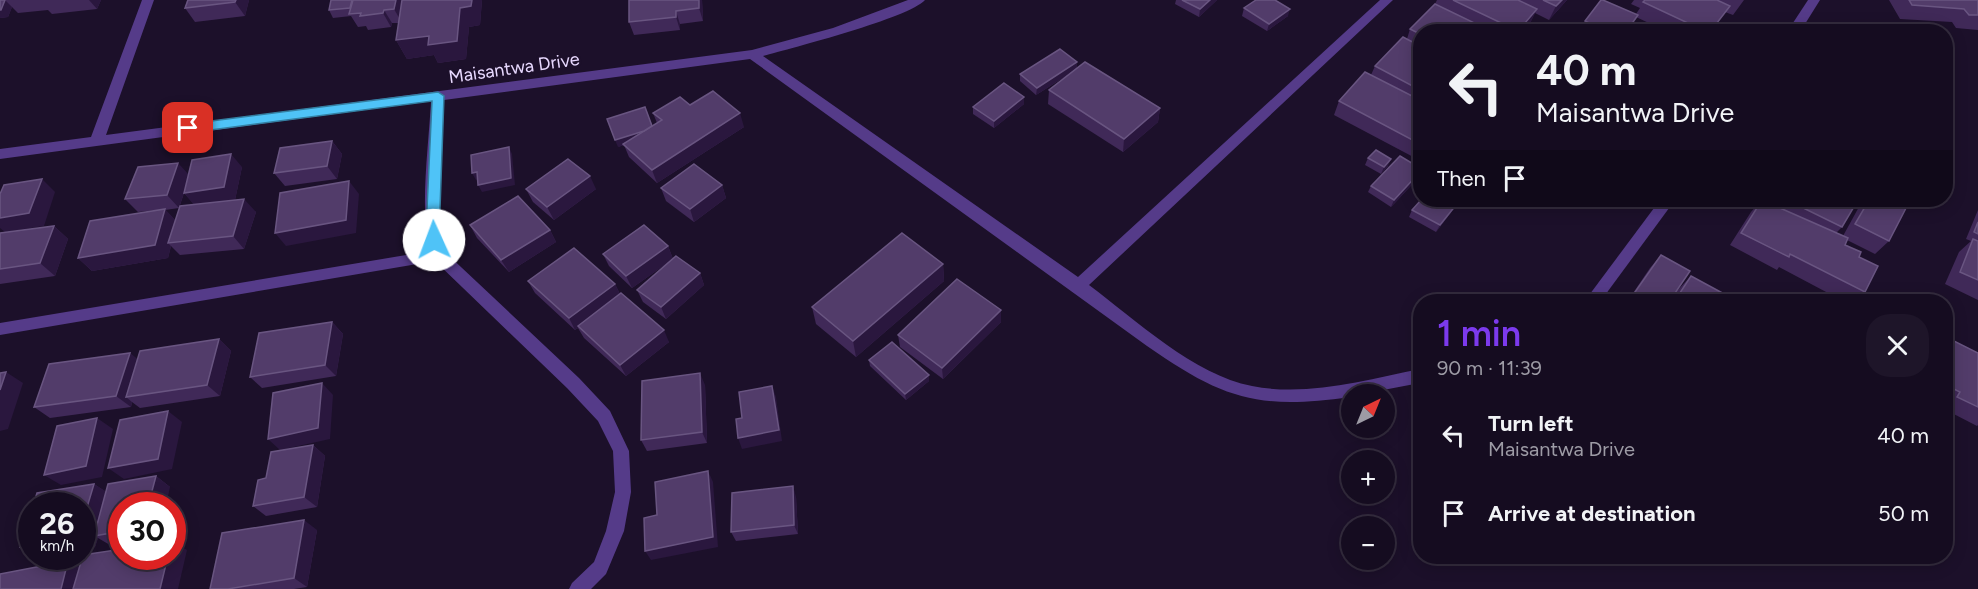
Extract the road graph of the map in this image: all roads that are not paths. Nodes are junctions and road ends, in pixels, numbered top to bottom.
1 (148, 0) edge
2 (919, 0) edge
3 (1387, 0) edge
4 (1814, 0) edge
5 (1798, 24) edge
6 (752, 54) junction
7 (438, 96) junction
8 (97, 140) junction
9 (0, 154) edge
10 (1663, 207) edge
11 (438, 255) junction
12 (1079, 286) junction
13 (1597, 294) edge
14 (0, 329) edge
15 (1413, 377) edge
16 (578, 589) edge

1 - 8 street
2 - 6 street, Maisantwa Drive
3 - 12 street
4 - 5 street
6 - 7 street, Maisantwa Drive
6 - 12 street
7 - 8 street, Maisantwa Drive
7 - 11 street
8 - 9 street, Maisantwa Drive
10 - 13 street
11 - 14 street
11 - 16 street
12 - 15 street

